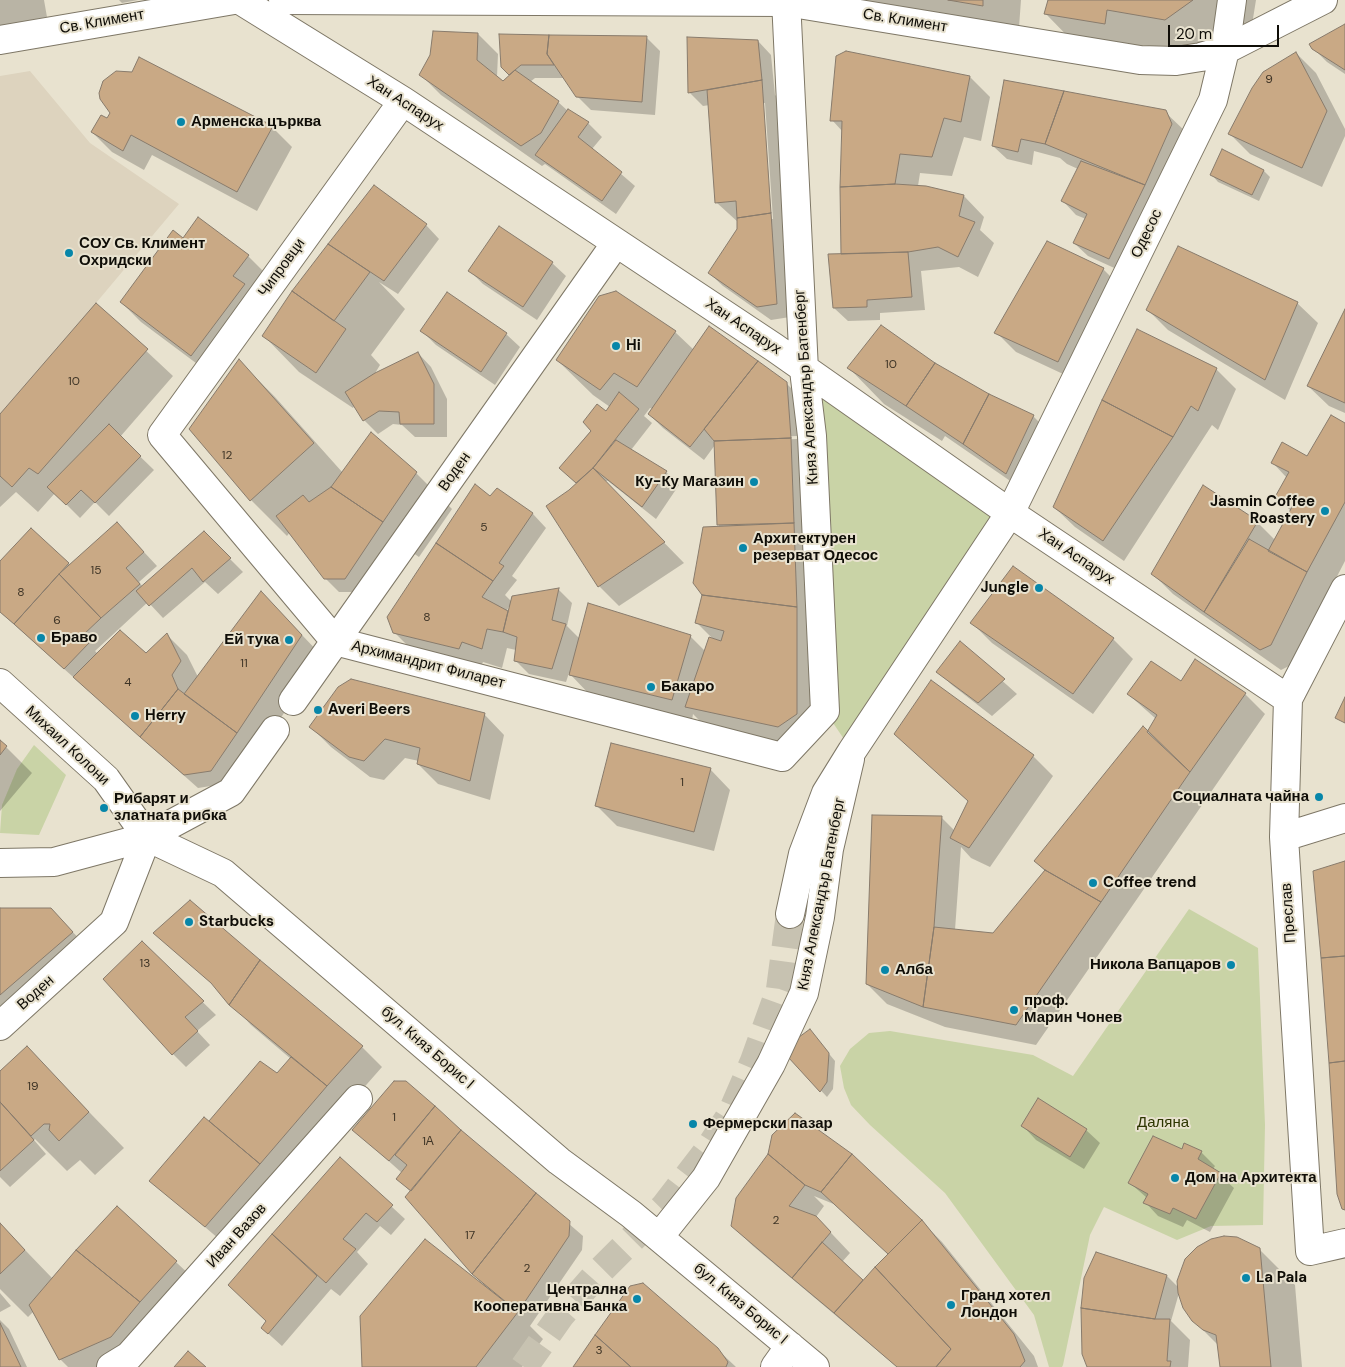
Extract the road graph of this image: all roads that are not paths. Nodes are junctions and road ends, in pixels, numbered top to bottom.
1 (234, 0) edge
2 (240, 0) edge
3 (283, 0) edge
4 (1232, 0) edge
5 (1322, 0) edge
6 (385, 1) edge
7 (786, 1) edge
8 (0, 40) edge
9 (1225, 50) junction
10 (403, 102) junction
11 (616, 244) junction
12 (804, 370) junction
13 (162, 435) joint
14 (1010, 513) junction
15 (1345, 589) edge
16 (335, 641) junction
17 (0, 683) edge
18 (1288, 699) junction
19 (294, 701) dead end
20 (275, 730) dead end
21 (852, 751) junction
22 (782, 757) joint
23 (1345, 818) edge
24 (148, 837) junction
25 (1284, 837) junction
26 (0, 863) edge
27 (790, 914) tunnel mouth
28 (0, 1026) edge
29 (358, 1099) dead end
30 (659, 1237) junction
31 (1345, 1243) edge
32 (782, 1357) edge
33 (111, 1367) edge
34 (815, 1367) edge

1 - 8 street, Св. Климент
2 - 10 street, Хан Аспарух
3 - 6 street, Св. Климент
4 - 9 street, Одесос
5 - 9 street
6 - 7 street, Св. Климент
7 - 9 street, Св. Климент
7 - 12 street, Княз Александър Батенберг
9 - 14 street, Одесос
10 - 11 street, Хан Аспарух
10 - 13 street, Чипровци
11 - 12 street, Хан Аспарух
11 - 16 street, Воден
12 - 14 street, Хан Аспарух
12 - 22 street, Княз Александър Батенберг
13 - 16 street, Архимандрит Филарет
14 - 18 street, Хан Аспарух
14 - 21 street, Княз Александър Батенберг
15 - 18 street, Преслав
16 - 19 street, Воден
16 - 22 street, Архимандрит Филарет
17 - 24 street, Михаил Колони
18 - 25 street, Преслав
20 - 24 street
21 - 27 street, Княз Александър Батенберг
21 - 30 street, Княз Александър Батенберг
23 - 25 street
24 - 26 street
24 - 28 street, Воден
24 - 30 street, бул. Княз Борис I
25 - 31 street, Преслав
29 - 33 street, Иван Вазов
30 - 32 street, бул. Княз Борис I
32 - 34 street, бул. Княз Борис I

